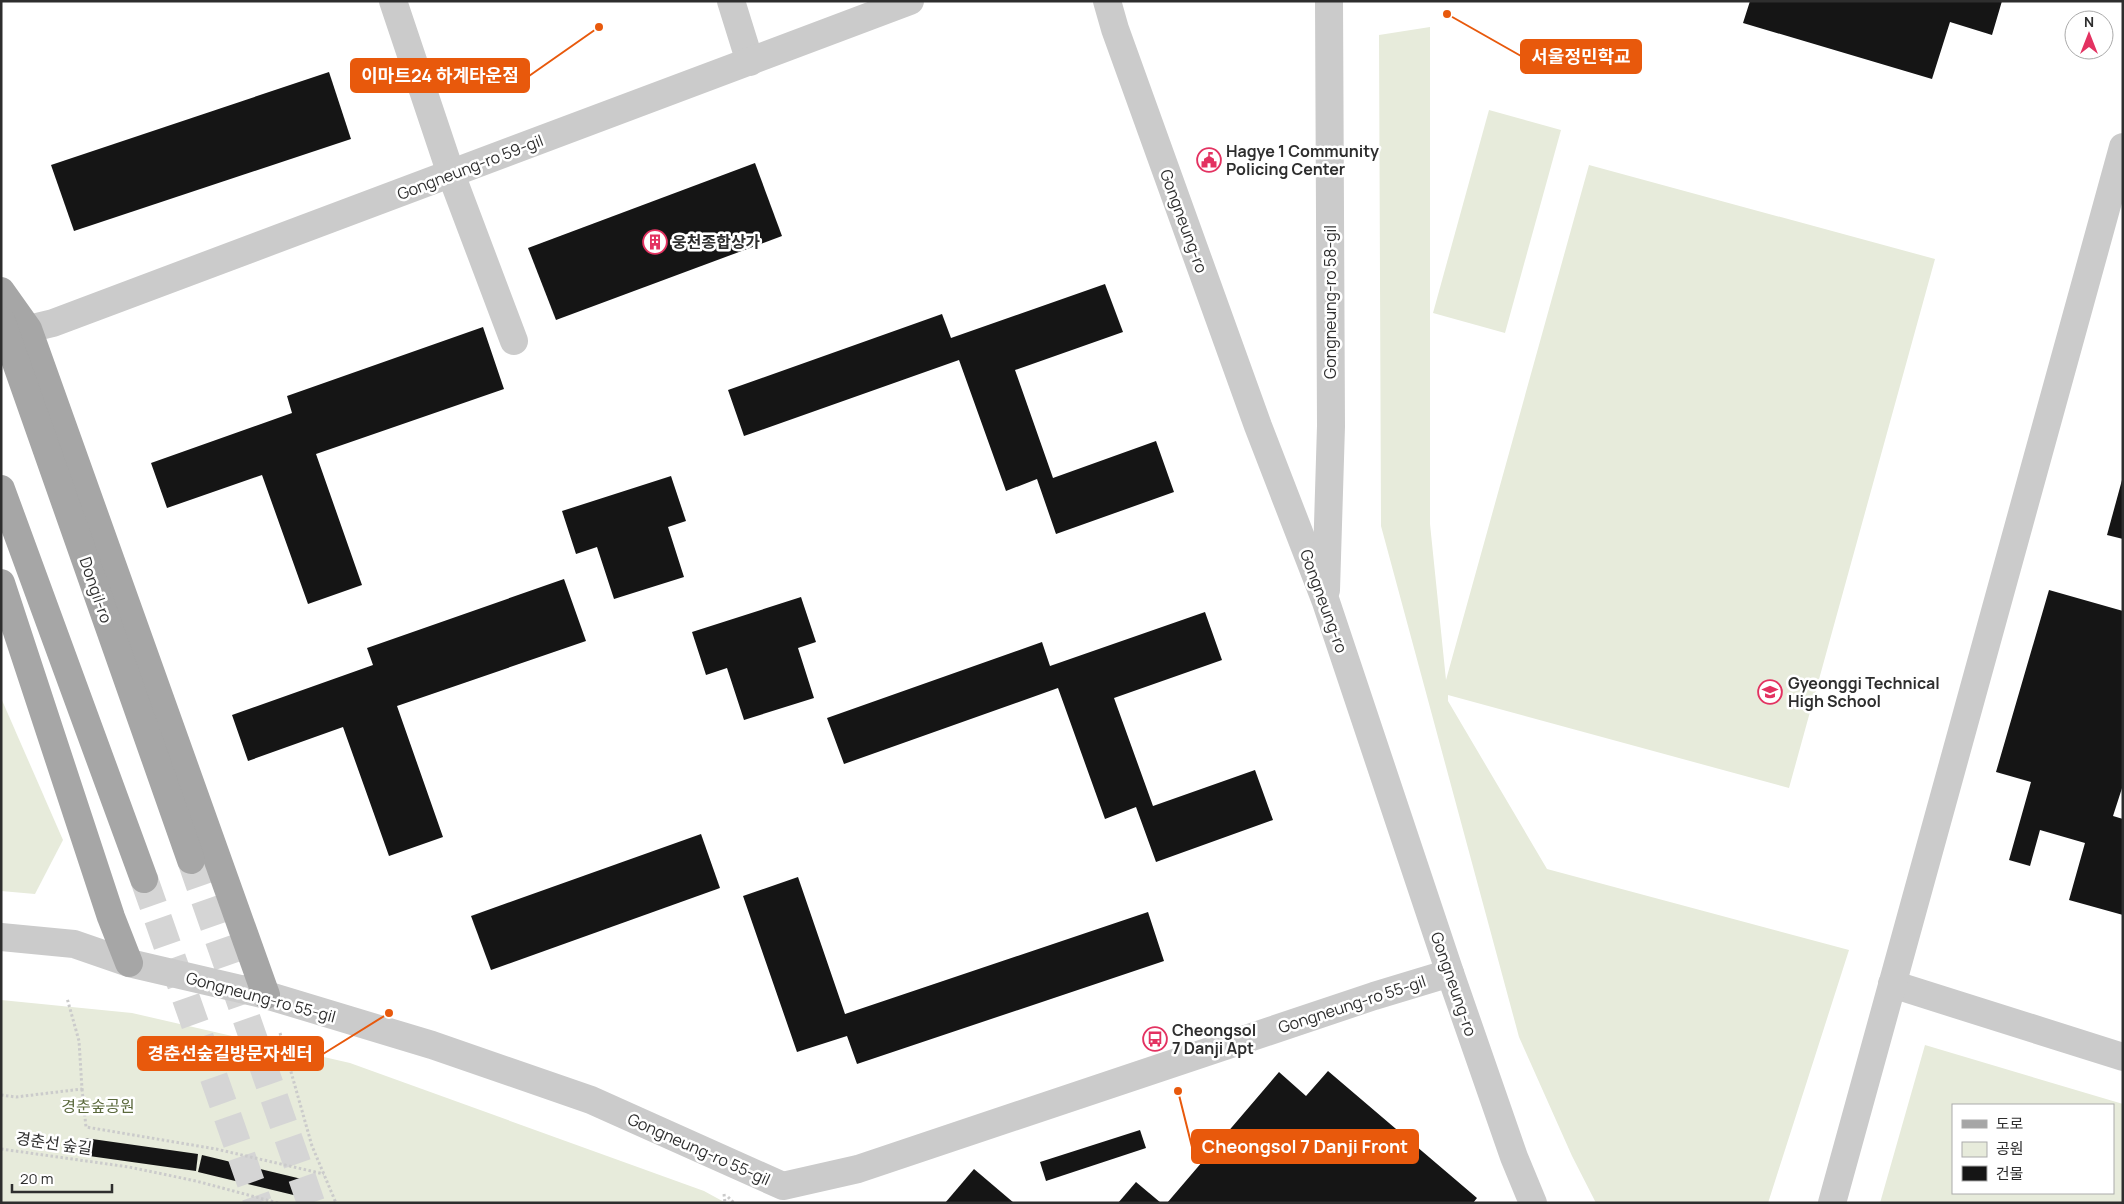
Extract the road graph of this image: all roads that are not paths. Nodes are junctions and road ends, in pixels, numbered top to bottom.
1 (393, 1) edge
2 (731, 1) edge
3 (910, 1) edge
4 (1107, 1) edge
5 (1329, 1) edge
6 (750, 62) junction
7 (2123, 147) edge
8 (451, 174) junction
9 (1, 291) edge
10 (1, 320) edge
11 (28, 329) junction
12 (514, 340) dead end
13 (1, 489) edge
14 (1, 583) edge
15 (1326, 602) junction
16 (191, 860) tunnel mouth
17 (144, 879) tunnel mouth
18 (1, 937) edge
19 (129, 963) junction
20 (1450, 973) junction
21 (1892, 984) junction
22 (266, 996) junction
23 (2123, 1057) edge
24 (1533, 1203) edge
25 (1832, 1203) edge

1 - 8 street
2 - 6 street
3 - 6 street, Gongneung-ro 59-gil
4 - 15 street, Gongneung-ro
5 - 15 street, Gongneung-ro 58-gil
6 - 8 street, Gongneung-ro 59-gil
7 - 21 street
8 - 11 street, Gongneung-ro 59-gil
8 - 12 street
9 - 11 main road
10 - 16 main road, Dongil-ro
11 - 22 main road
13 - 17 main road
14 - 19 main road
15 - 20 street, Gongneung-ro
18 - 19 street, Gongneung-ro 55-gil
19 - 22 street, Gongneung-ro 55-gil
20 - 22 street, Gongneung-ro 55-gil
20 - 24 street, Gongneung-ro
21 - 23 street
21 - 25 street

